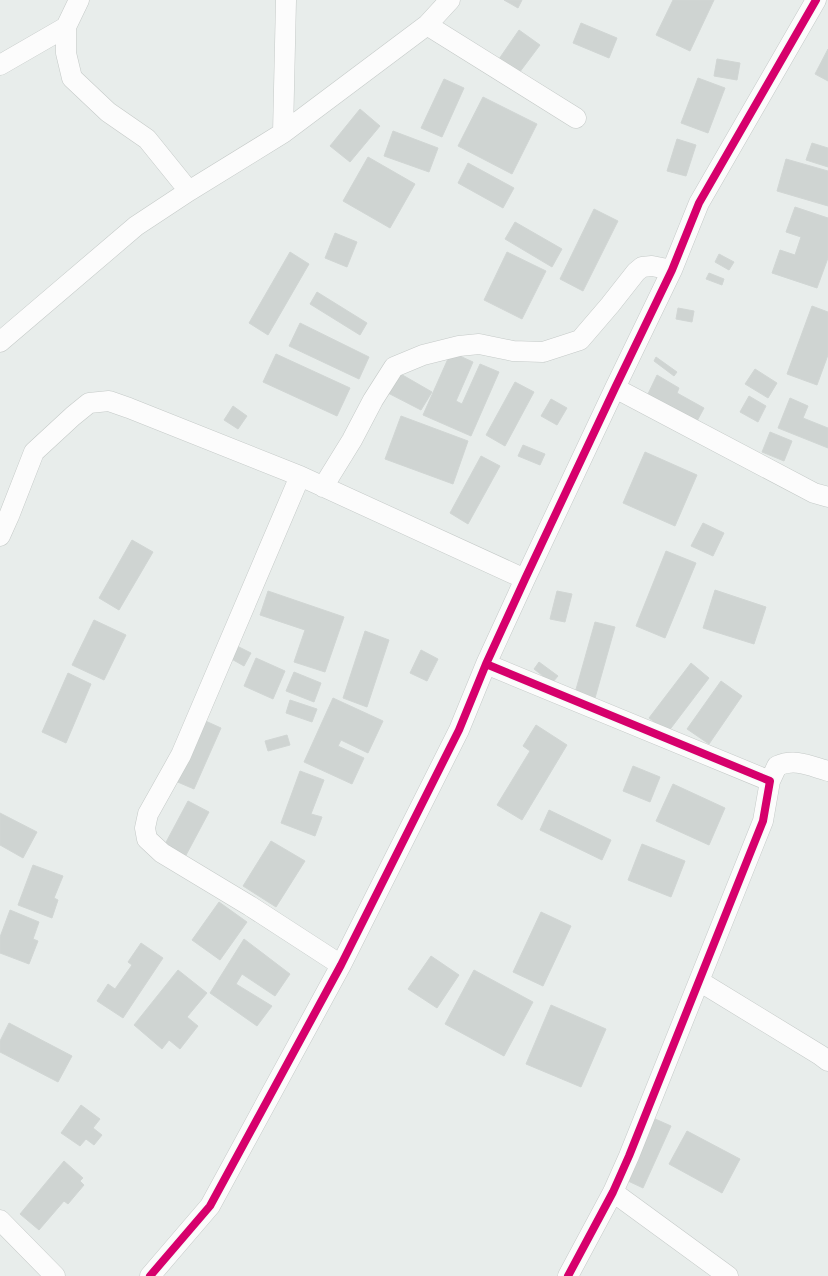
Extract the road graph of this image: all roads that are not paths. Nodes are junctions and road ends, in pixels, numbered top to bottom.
1 (79, 0) edge
2 (286, 0) edge
3 (450, 0) edge
4 (816, 0) edge
5 (427, 25) junction
6 (66, 27) junction
7 (0, 65) edge
8 (576, 118) dead end
9 (283, 132) junction
10 (189, 191) junction
11 (672, 270) junction
12 (0, 342) edge
13 (615, 388) junction
14 (300, 476) junction
15 (323, 487) junction
16 (828, 497) edge
17 (0, 536) edge
18 (525, 578) junction
19 (486, 664) junction
20 (828, 771) edge
21 (770, 781) junction
22 (341, 965) junction
23 (699, 981) junction
24 (828, 1061) edge
25 (613, 1192) junction
26 (0, 1220) edge
27 (55, 1276) edge
28 (150, 1276) edge
29 (568, 1276) edge
30 (728, 1276) edge

1 - 6 street
2 - 9 street
3 - 5 street
4 - 11 street
5 - 8 street
5 - 9 street
6 - 7 street
6 - 10 street
9 - 10 street
10 - 12 street
11 - 13 street
11 - 15 street
13 - 16 street
13 - 18 street
14 - 15 street
14 - 17 street
14 - 22 street
15 - 18 street
18 - 19 street
19 - 21 street
19 - 22 street
20 - 21 street
21 - 23 street
22 - 28 street
23 - 24 street
23 - 25 street
25 - 29 street
25 - 30 street
26 - 27 street

